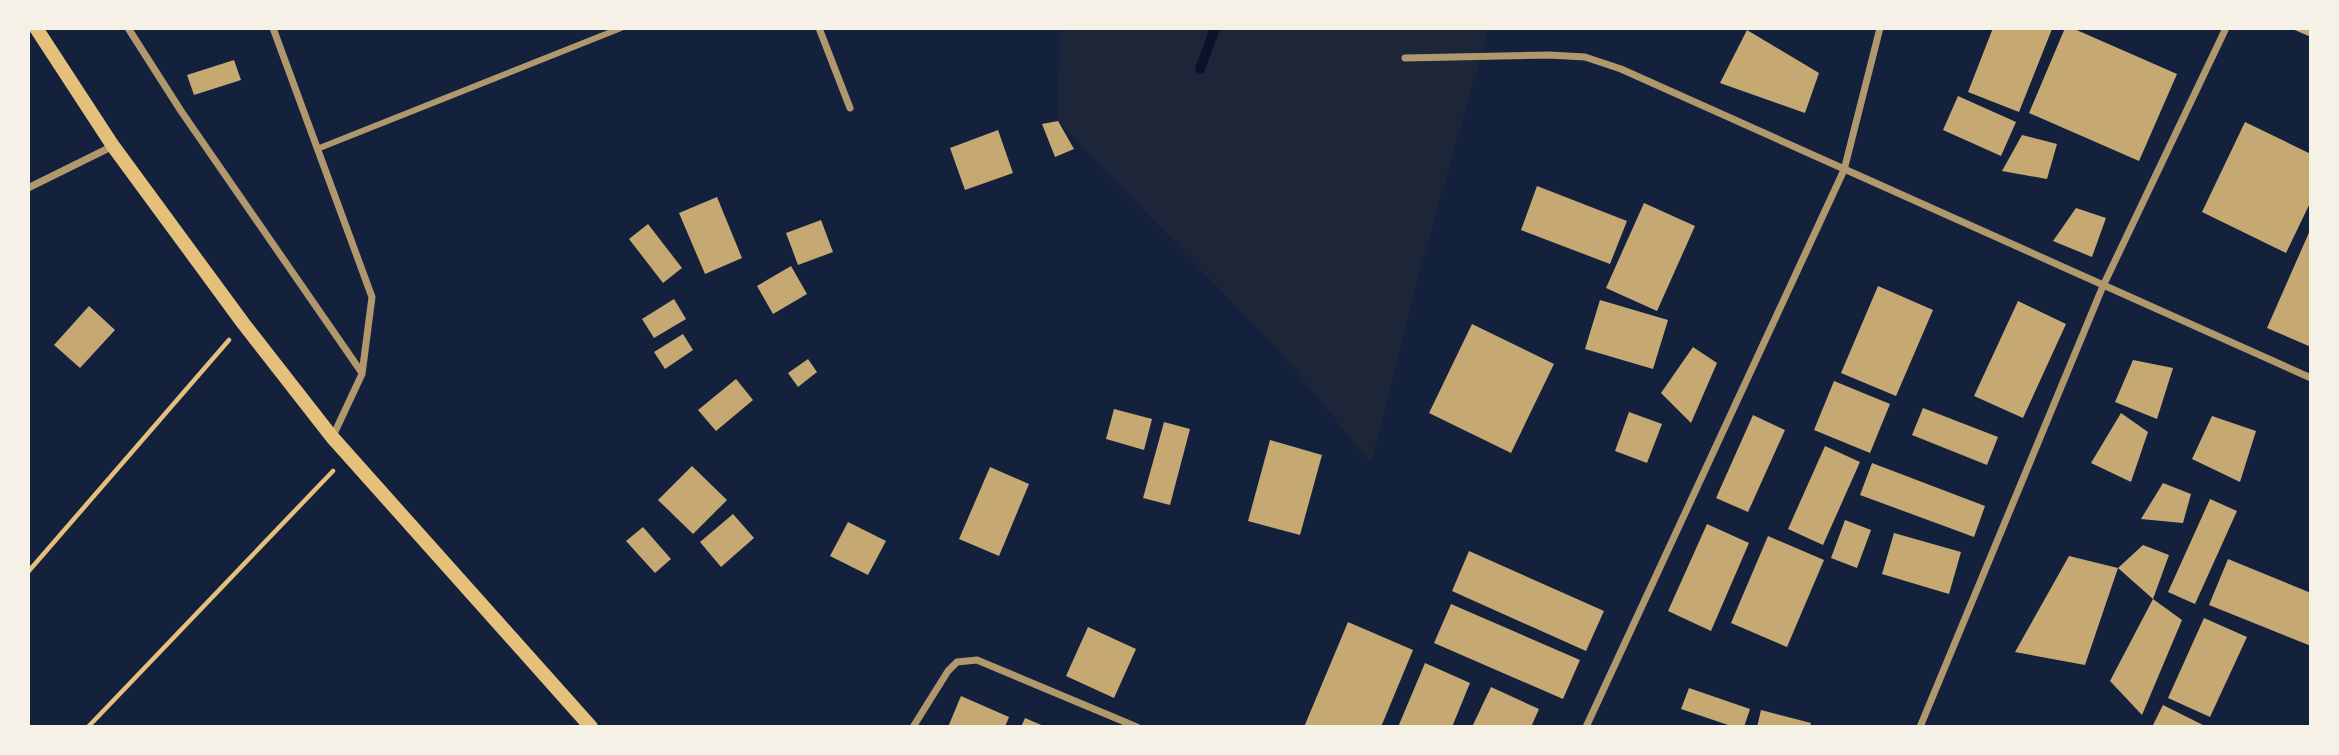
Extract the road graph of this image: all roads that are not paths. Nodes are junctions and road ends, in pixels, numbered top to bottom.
1 (36, 28) edge
2 (128, 28) edge
3 (273, 28) edge
4 (621, 28) edge
5 (820, 28) edge
6 (1880, 28) edge
7 (2227, 28) edge
8 (1405, 58) dead end
9 (850, 108) dead end
10 (113, 146) junction
11 (317, 149) junction
12 (1844, 170) junction
13 (28, 188) edge
14 (2103, 286) junction
15 (362, 374) junction
16 (2311, 378) edge
17 (332, 437) junction
18 (591, 727) edge
19 (913, 727) edge
20 (1137, 727) edge
21 (1586, 727) edge
22 (1920, 727) edge

1 - 10 main road
2 - 15 street
3 - 11 street
4 - 11 street
5 - 9 street
6 - 12 street
7 - 14 street
8 - 12 street
10 - 13 street
10 - 17 main road
11 - 15 street
12 - 14 street
12 - 21 street
14 - 16 street
14 - 22 street
15 - 17 street
17 - 18 main road
19 - 20 street

